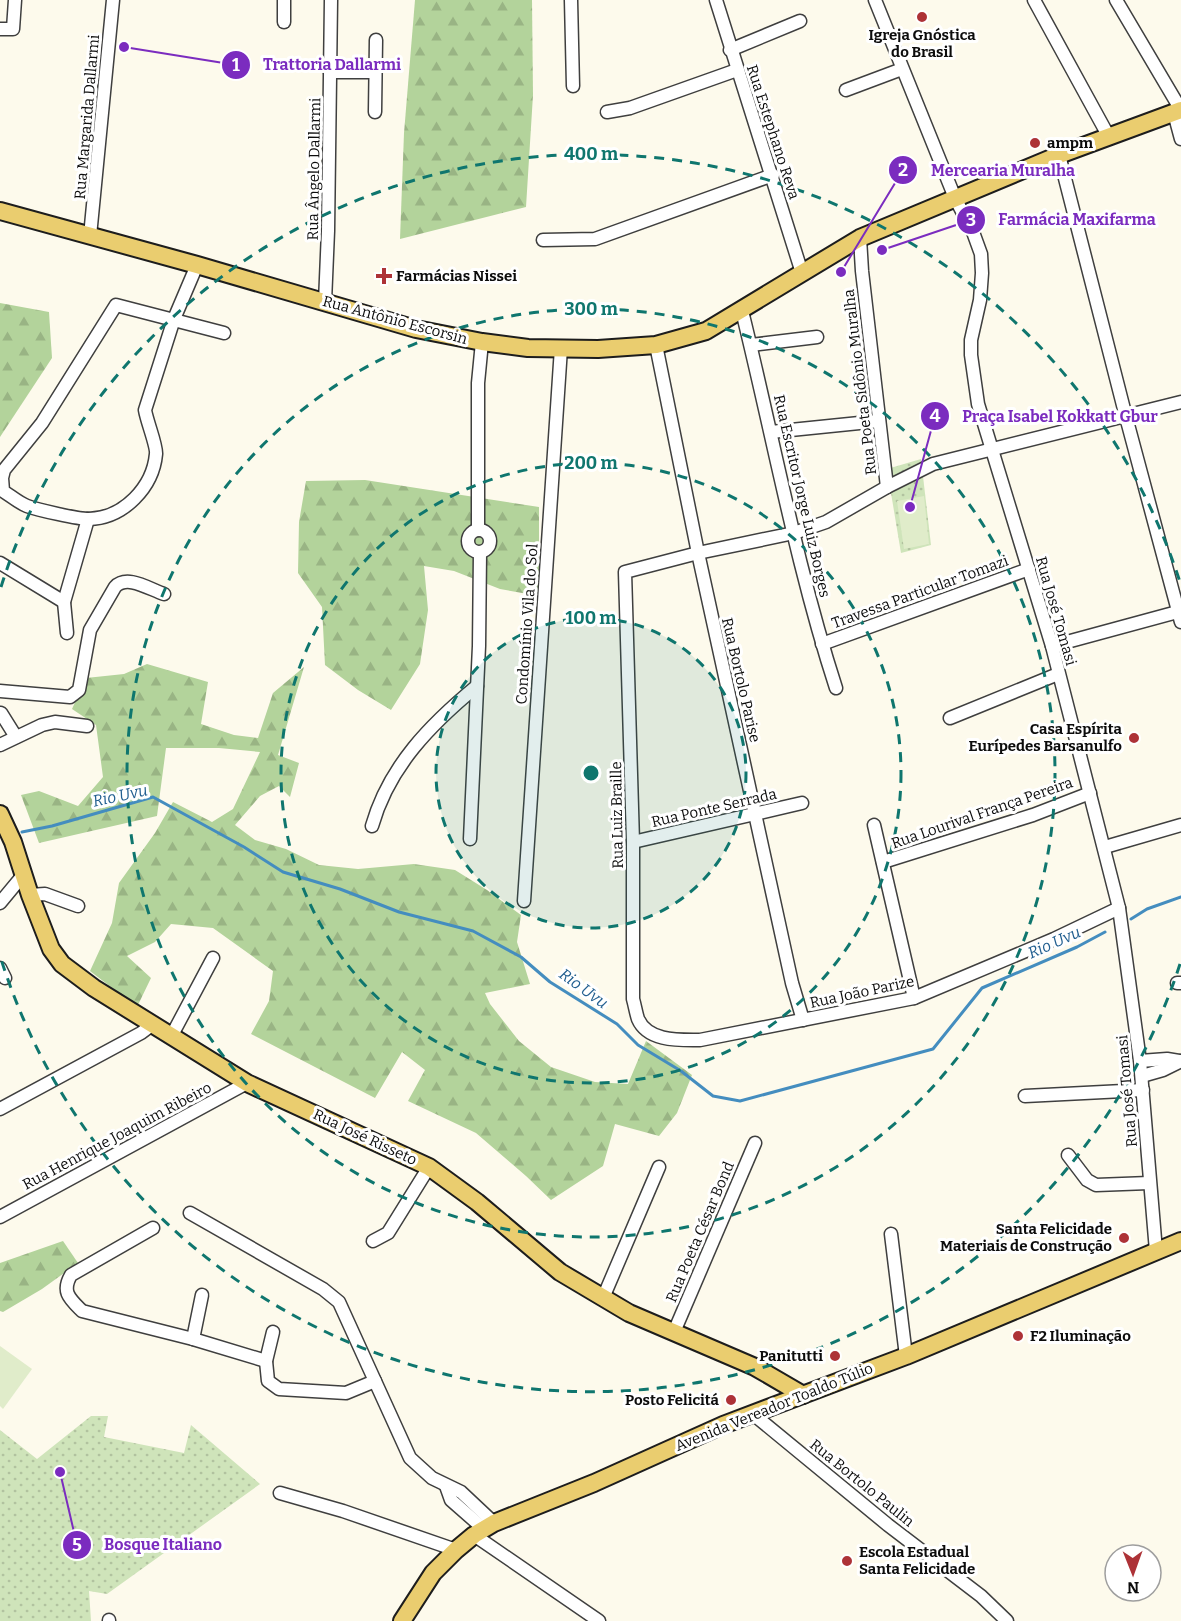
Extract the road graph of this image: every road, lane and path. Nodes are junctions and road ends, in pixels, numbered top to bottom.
1 (15, 0) edge
2 (113, 0) edge
3 (284, 0) edge
4 (331, 0) edge
5 (572, 0) edge
6 (716, 0) edge
7 (875, 0) edge
8 (1034, 0) edge
9 (1116, 0) edge
10 (800, 21) dead end
11 (284, 22) dead end
12 (0, 29) edge
13 (376, 40) dead end
14 (730, 50) junction
15 (903, 69) junction
16 (737, 70) junction
17 (330, 72) junction
18 (375, 72) junction
19 (573, 86) dead end
20 (846, 90) dead end
21 (1178, 111) edge
22 (375, 112) dead end
23 (607, 112) dead end
24 (1109, 137) junction
25 (1181, 139) edge
26 (1059, 155) junction
27 (772, 175) junction
28 (955, 198) junction
29 (0, 211) edge
30 (90, 236) junction
31 (860, 238) junction
32 (543, 240) dead end
33 (197, 265) junction
34 (802, 273) junction
35 (326, 302) junction
36 (742, 310) junction
37 (174, 319) junction
38 (224, 333) dead end
39 (817, 337) dead end
40 (482, 342) junction
41 (656, 345) junction
42 (751, 345) junction
43 (561, 348) junction
44 (1181, 402) edge
45 (1126, 417) junction
46 (879, 421) junction
47 (771, 432) junction
48 (992, 449) junction
49 (888, 487) junction
50 (88, 519) junction
51 (794, 533) junction
52 (698, 554) junction
53 (0, 563) edge
54 (1029, 569) junction
55 (164, 594) dead end
56 (63, 602) junction
57 (1180, 615) edge
58 (67, 633) dead end
59 (822, 644) junction
60 (1052, 646) junction
61 (1058, 674) junction
62 (477, 686) junction
63 (836, 688) dead end
64 (0, 692) edge
65 (1, 713) edge
66 (950, 718) dead end
67 (87, 726) dead end
68 (16, 737) junction
69 (0, 745) edge
70 (1090, 793) junction
71 (802, 803) dead end
72 (755, 813) junction
73 (0, 815) edge
74 (874, 825) dead end
75 (1181, 825) edge
76 (372, 826) dead end
77 (470, 839) dead end
78 (633, 842) junction
79 (1105, 847) junction
80 (883, 862) junction
81 (24, 874) junction
82 (30, 895) junction
83 (524, 902) dead end
84 (0, 903) edge
85 (78, 906) dead end
86 (1119, 908) junction
87 (213, 958) dead end
88 (914, 998) junction
89 (802, 1020) junction
90 (153, 1024) junction
91 (172, 1035) junction
92 (668, 1040) joint
93 (1140, 1061) junction
94 (1180, 1061) edge
95 (1142, 1076) junction
96 (248, 1083) junction
97 (1143, 1090) junction
98 (1025, 1096) dead end
99 (0, 1109) edge
100 (755, 1143) dead end
101 (1068, 1155) dead end
102 (429, 1167) junction
103 (658, 1167) dead end
104 (1149, 1183) junction
105 (190, 1213) dead end
106 (0, 1216) edge
107 (153, 1228) dead end
108 (891, 1234) dead end
109 (373, 1241) dead end
110 (1181, 1241) edge
111 (1156, 1251) junction
112 (202, 1295) dead end
113 (603, 1298) junction
114 (273, 1332) dead end
115 (674, 1332) junction
116 (193, 1339) junction
117 (906, 1356) junction
118 (266, 1361) junction
119 (375, 1381) junction
120 (803, 1395) junction
121 (753, 1414) junction
122 (280, 1493) dead end
123 (484, 1529) junction
124 (456, 1550) junction
125 (402, 1621) edge
126 (599, 1621) edge
127 (1007, 1621) edge

1 - 12 street
2 - 30 street, Rua Margarida Dallarmi
3 - 11 street
4 - 17 street, Rua Ângelo Dallarmi
5 - 19 street
6 - 14 street, Rua Estephano Reva
7 - 15 street, Rua José Tomasi
8 - 24 street
9 - 21 street
10 - 14 street
13 - 18 street
14 - 16 street, Rua Estephano Reva
15 - 20 street
15 - 28 street, Rua José Tomasi
16 - 23 street
16 - 27 street, Rua Estephano Reva
17 - 18 street
17 - 35 street, Rua Ângelo Dallarmi
18 - 22 street
21 - 24 main road, Rua Antônio Escorsin
21 - 25 street
24 - 26 main road, Rua Antônio Escorsin
26 - 28 main road, Rua Antônio Escorsin
26 - 45 street
27 - 32 street
27 - 34 street, Rua Estephano Reva
28 - 31 main road, Rua Antônio Escorsin
28 - 48 street, Rua José Tomasi
29 - 30 main road, Rua Antônio Escorsin
30 - 33 main road, Rua Antônio Escorsin
31 - 34 main road, Rua Antônio Escorsin
31 - 46 street, Rua Poeta Sidônio Muralha
33 - 35 main road, Rua Antônio Escorsin
33 - 37 street
34 - 36 main road, Rua Antônio Escorsin
35 - 40 main road, Rua Antônio Escorsin
36 - 41 main road, Rua Antônio Escorsin
36 - 42 street, Rua Escritor Jorge Luiz Borges
37 - 38 street
37 - 50 street
37 - 50 street
39 - 42 street
40 - 43 main road, Rua Antônio Escorsin
40 - 62 street
41 - 43 main road, Rua Antônio Escorsin
41 - 52 street, Rua Bortolo Parise
42 - 47 street, Rua Escritor Jorge Luiz Borges
43 - 83 street, Condomínio Vila do Sol
44 - 45 street
45 - 48 street
45 - 57 street
46 - 47 street
46 - 49 street, Rua Poeta Sidônio Muralha
47 - 51 street, Rua Escritor Jorge Luiz Borges
48 - 49 street
48 - 54 street, Rua José Tomasi
49 - 51 street
50 - 56 street
51 - 52 street
51 - 59 street, Rua Escritor Jorge Luiz Borges
52 - 72 street, Rua Bortolo Parise
52 - 78 street, Rua Luiz Braille
53 - 56 street
54 - 59 street, Travessa Particular Tomazi
54 - 60 street, Rua José Tomasi
55 - 64 street
56 - 58 street
57 - 60 street
59 - 63 street, Rua Escritor Jorge Luiz Borges
60 - 61 street, Rua José Tomasi
61 - 66 street
61 - 70 street, Rua José Tomasi
62 - 76 street
62 - 77 street
65 - 68 street
67 - 68 street
68 - 69 street
70 - 79 street, Rua José Tomasi
70 - 80 street, Rua Lourival França Pereira
71 - 72 street, Rua Ponte Serrada
72 - 78 street, Rua Ponte Serrada
72 - 89 street, Rua Bortolo Parise
73 - 81 main road, Rua José Risseto
74 - 80 street
75 - 79 street
78 - 92 street, Rua Luiz Braille
79 - 86 street, Rua José Tomasi
80 - 88 street
81 - 82 main road, Rua José Risseto
81 - 84 street
82 - 85 street
82 - 90 main road, Rua José Risseto
86 - 88 street, Rua João Parize
86 - 93 street, Rua José Tomasi
87 - 91 street
88 - 89 street, Rua João Parize
89 - 92 street, Rua João Parize
90 - 91 main road, Rua José Risseto
90 - 99 street
91 - 96 main road, Rua José Risseto
93 - 94 street
93 - 95 street, Rua José Tomasi
94 - 95 street
95 - 97 street, Rua José Tomasi
96 - 102 main road, Rua José Risseto
96 - 106 street, Rua Henrique Joaquim Ribeiro
97 - 98 street
97 - 104 street, Rua José Tomasi
100 - 115 street, Rua Poeta César Bond
101 - 104 street
102 - 109 street
102 - 113 main road, Rua José Risseto
103 - 113 street
104 - 111 street, Rua José Tomasi
105 - 119 street
107 - 116 street
108 - 117 street
110 - 111 main road, Avenida Vereador Toaldo Túlio
111 - 117 main road, Avenida Vereador Toaldo Túlio
112 - 116 street
113 - 115 main road, Rua José Risseto
114 - 118 street
115 - 120 main road, Rua José Risseto
116 - 118 street
117 - 120 main road, Avenida Vereador Toaldo Túlio
118 - 119 street
119 - 123 street
120 - 121 main road, Avenida Vereador Toaldo Túlio
121 - 123 main road, Avenida Vereador Toaldo Túlio
121 - 127 street, Rua Bortolo Paulin
122 - 124 street
123 - 124 main road, Avenida Vereador Toaldo Túlio
123 - 126 street
124 - 125 main road, Avenida Vereador Toaldo Túlio

